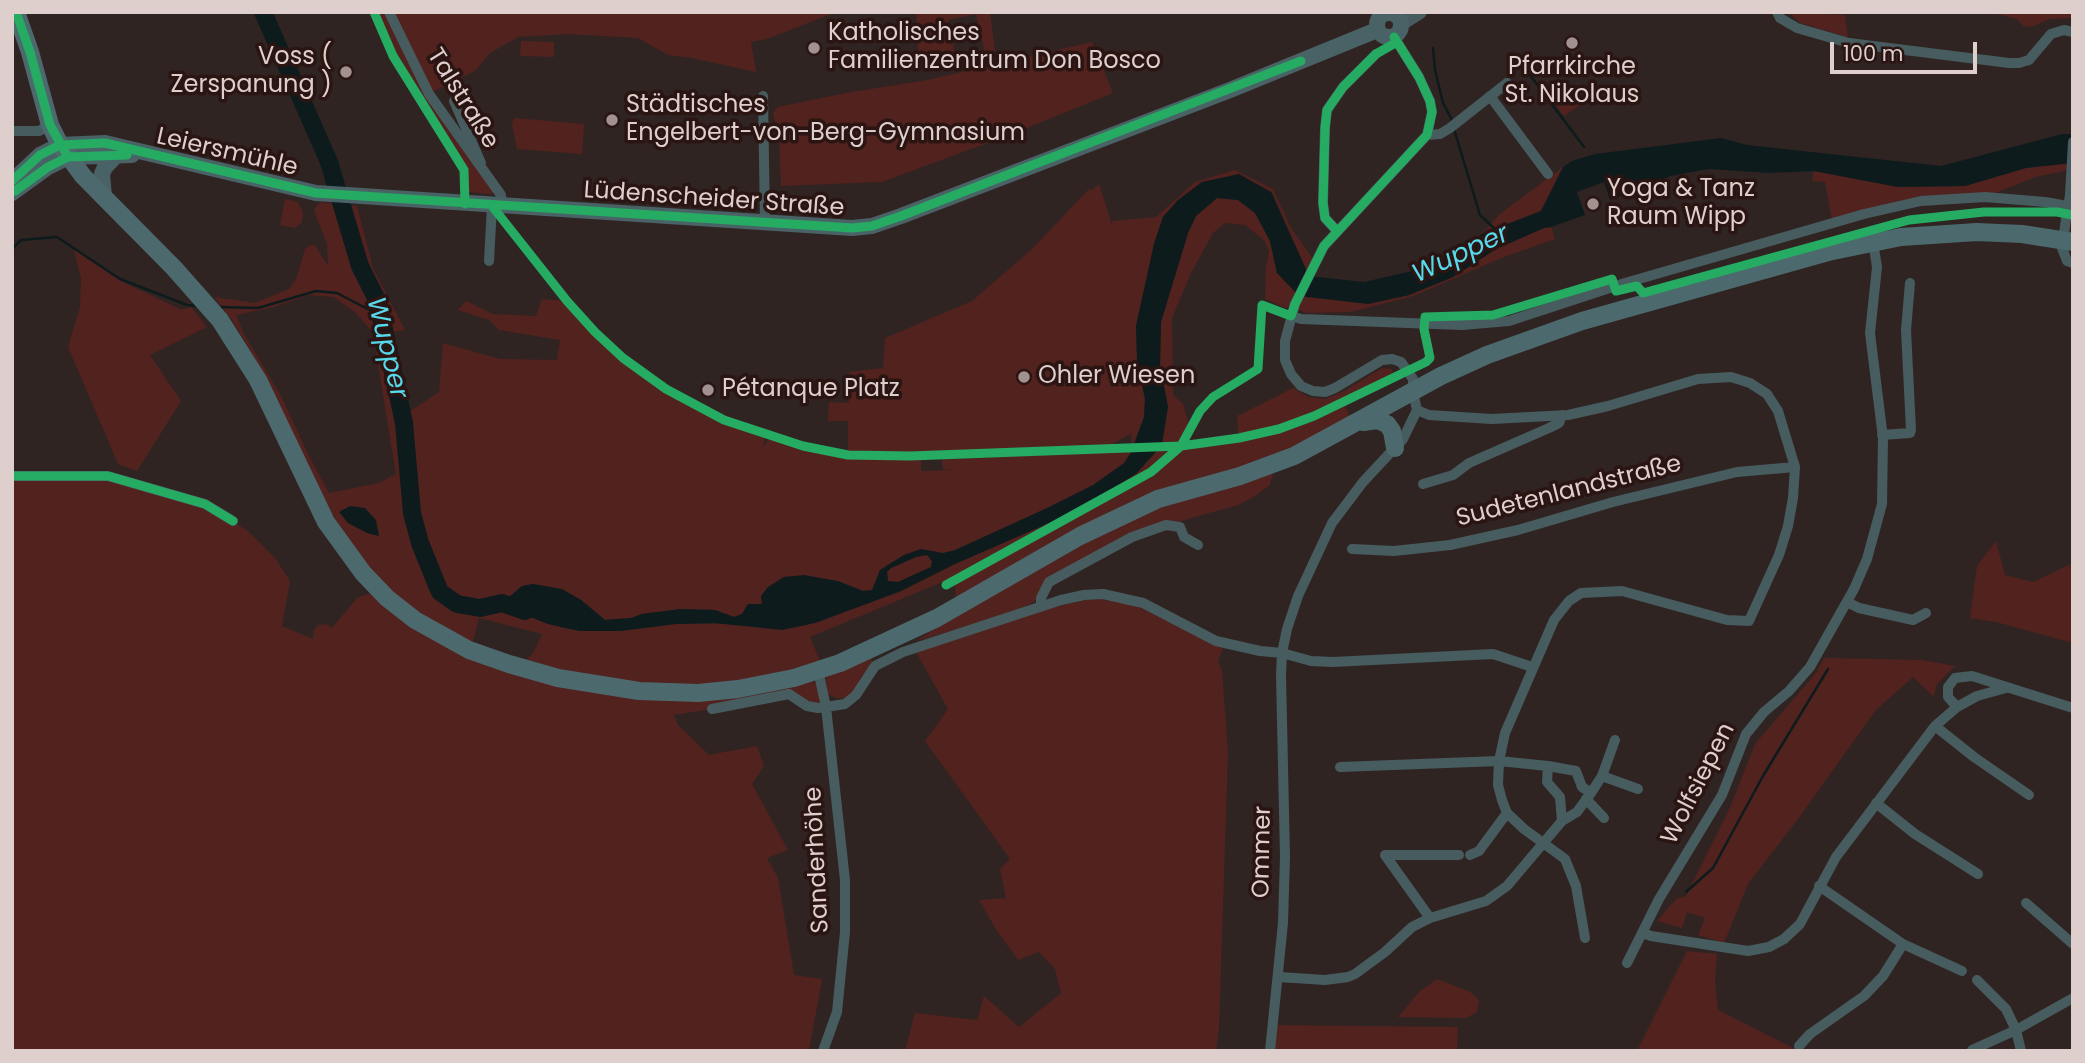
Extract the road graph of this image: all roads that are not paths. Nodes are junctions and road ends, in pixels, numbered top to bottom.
1 (16, 12) edge
2 (389, 12) edge
3 (1420, 12) edge
4 (1777, 12) edge
5 (1389, 13) edge
6 (1377, 30) junction
7 (1398, 31) junction
8 (2073, 32) edge
9 (1377, 54) dead end
10 (1507, 83) dead end
11 (763, 96) dead end
12 (1490, 96) junction
13 (454, 101) dead end
14 (50, 125) junction
15 (12, 131) edge
16 (1427, 135) junction
17 (2073, 142) edge
18 (64, 151) junction
19 (141, 153) junction
20 (117, 155) junction
21 (2073, 169) edge
22 (483, 170) junction
23 (1548, 174) dead end
24 (12, 181) edge
25 (12, 192) edge
26 (311, 192) joint
27 (104, 197) junction
28 (497, 206) junction
29 (2073, 207) edge
30 (765, 224) junction
31 (1338, 231) junction
32 (2068, 240) edge
33 (1872, 242) junction
34 (489, 261) dead end
35 (2073, 263) edge
36 (1910, 283) dead end
37 (1292, 316) junction
38 (1413, 385) junction
39 (1417, 410) junction
40 (1562, 415) junction
41 (1359, 422) junction
42 (1882, 435) junction
43 (1395, 448) junction
44 (1795, 467) junction
45 (12, 476) edge
46 (1423, 484) dead end
47 (233, 521) dead end
48 (1198, 545) dead end
49 (1352, 550) dead end
50 (1847, 602) junction
51 (1041, 606) junction
52 (1926, 613) dead end
53 (1282, 653) junction
54 (1532, 667) junction
55 (818, 670) junction
56 (2006, 688) junction
57 (826, 707) junction
58 (1957, 707) junction
59 (2073, 708) edge
60 (712, 709) dead end
61 (1935, 726) junction
62 (1615, 740) dead end
63 (1499, 761) junction
64 (1548, 766) junction
65 (1340, 768) dead end
66 (1602, 776) junction
67 (1638, 789) dead end
68 (2029, 795) dead end
69 (1589, 796) junction
70 (1876, 803) junction
71 (1507, 813) junction
72 (1604, 817) dead end
73 (1562, 821) junction
74 (1543, 842) junction
75 (1978, 874) dead end
76 (1819, 886) junction
77 (2026, 903) dead end
78 (1430, 918) junction
79 (1643, 933) junction
80 (1585, 938) dead end
81 (1903, 944) junction
82 (2073, 944) edge
83 (1627, 963) dead end
84 (1962, 971) dead end
85 (1279, 977) junction
86 (1977, 980) dead end
87 (2073, 998) edge
88 (2016, 1030) junction
89 (1799, 1046) dead end
90 (1972, 1050) edge
91 (823, 1051) edge
92 (1270, 1051) edge
93 (2021, 1051) edge

1 - 14 main road
2 - 22 street, Talstraße
3 - 7 street
4 - 8 street
5 - 6 main road
5 - 7 main road
6 - 7 main road
6 - 30 main road, Lüdenscheider Straße
7 - 16 street
9 - 31 street
10 - 12 street
11 - 30 street
12 - 16 street
12 - 23 street
13 - 22 street, Talstraße
14 - 15 street
14 - 18 main road
16 - 31 street
17 - 21 street
18 - 19 main road, Leiersmühle
18 - 20 main road, Leiersmühle
18 - 24 main road
18 - 25 main road, Leiersmühle
18 - 27 main road
19 - 20 main road, Leiersmühle
19 - 26 main road, Leiersmühle
20 - 27 main road
21 - 32 street, bridge
22 - 28 street, Talstraße
26 - 28 main road, Lüdenscheider Straße
27 - 55 main road
28 - 30 main road, Lüdenscheider Straße
28 - 34 street
29 - 37 street
31 - 37 street
32 - 33 main road
32 - 35 street
33 - 38 main road
33 - 42 street, Wolfsiepen
36 - 42 street
37 - 38 street
38 - 39 street
38 - 41 main road
39 - 40 street
39 - 43 street, Ommer
40 - 44 street
40 - 46 street
41 - 43 main road
41 - 55 main road
42 - 50 street, Wolfsiepen
43 - 53 street, Ommer
44 - 49 street, Sudetenlandstraße
44 - 54 street
45 - 47 street
48 - 51 street
50 - 52 street
50 - 79 street, Wolfsiepen
51 - 53 street
51 - 57 street
53 - 54 street
53 - 85 street, Ommer
54 - 63 street
55 - 57 street, Sanderhöhe
56 - 58 street
56 - 58 street
56 - 59 street
57 - 60 street
57 - 91 street, Sanderhöhe
58 - 61 street
61 - 68 street
61 - 70 street
62 - 66 street
63 - 64 street
63 - 65 street
63 - 71 street
64 - 69 street
64 - 73 street
66 - 67 street
66 - 69 street
69 - 72 street
69 - 73 street
70 - 75 street
70 - 76 street
71 - 74 street
71 - 78 street
73 - 74 street
74 - 78 street
74 - 80 street
76 - 79 street
76 - 81 street
77 - 82 street
78 - 85 street
79 - 83 street, Wolfsiepen
81 - 84 street
81 - 89 street
85 - 92 street, Ommer
86 - 88 street
87 - 88 street
88 - 90 street
88 - 93 street

